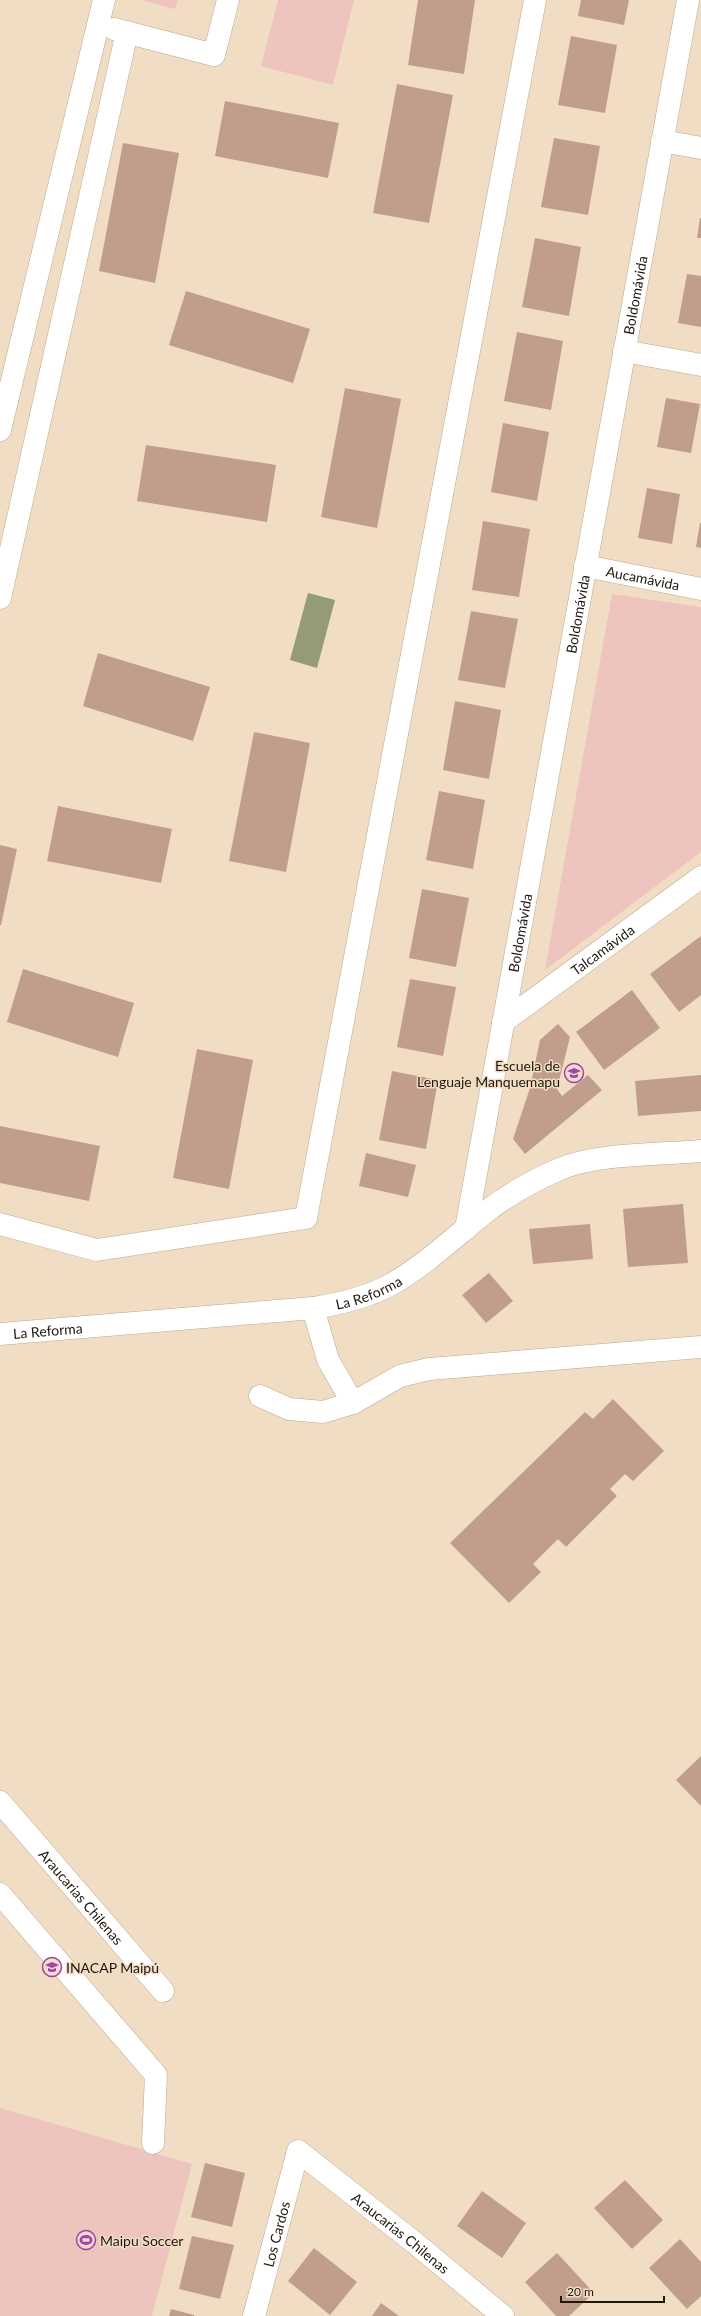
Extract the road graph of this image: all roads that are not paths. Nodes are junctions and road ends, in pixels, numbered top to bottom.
1 (104, 0) edge
2 (228, 0) edge
3 (535, 0) edge
4 (688, 0) edge
5 (99, 26) junction
6 (127, 32) junction
7 (662, 141) junction
8 (701, 148) edge
9 (624, 351) junction
10 (701, 365) edge
11 (0, 430) edge
12 (5, 552) edge
13 (586, 566) junction
14 (701, 588) edge
15 (0, 598) edge
16 (701, 877) edge
17 (503, 1022) junction
18 (701, 1151) edge
19 (0, 1224) edge
20 (466, 1228) junction
21 (313, 1308) junction
22 (0, 1334) edge
23 (701, 1347) edge
24 (260, 1396) dead end
25 (353, 1403) junction
26 (0, 1802) edge
27 (0, 1894) edge
28 (163, 1991) dead end
29 (153, 2143) dead end
30 (298, 2151) joint
31 (254, 2316) edge
32 (503, 2316) edge

1 - 5 street
2 - 6 street
3 - 19 street
4 - 7 street, Boldomávida
5 - 6 street
5 - 11 street
6 - 12 street
7 - 8 street
7 - 9 street, Boldomávida
9 - 10 street
9 - 13 street, Boldomávida
12 - 15 street
13 - 14 street, Aucamávida
13 - 17 street, Boldomávida
16 - 17 street, Talcamávida
17 - 20 street, Boldomávida
18 - 20 street, La Reforma
20 - 21 street, La Reforma
21 - 22 street, La Reforma
21 - 25 street
23 - 25 street
24 - 25 street
26 - 28 street, Araucarias Chilenas
27 - 29 street
30 - 31 street, Los Cardos
30 - 32 street, Araucarias Chilenas

